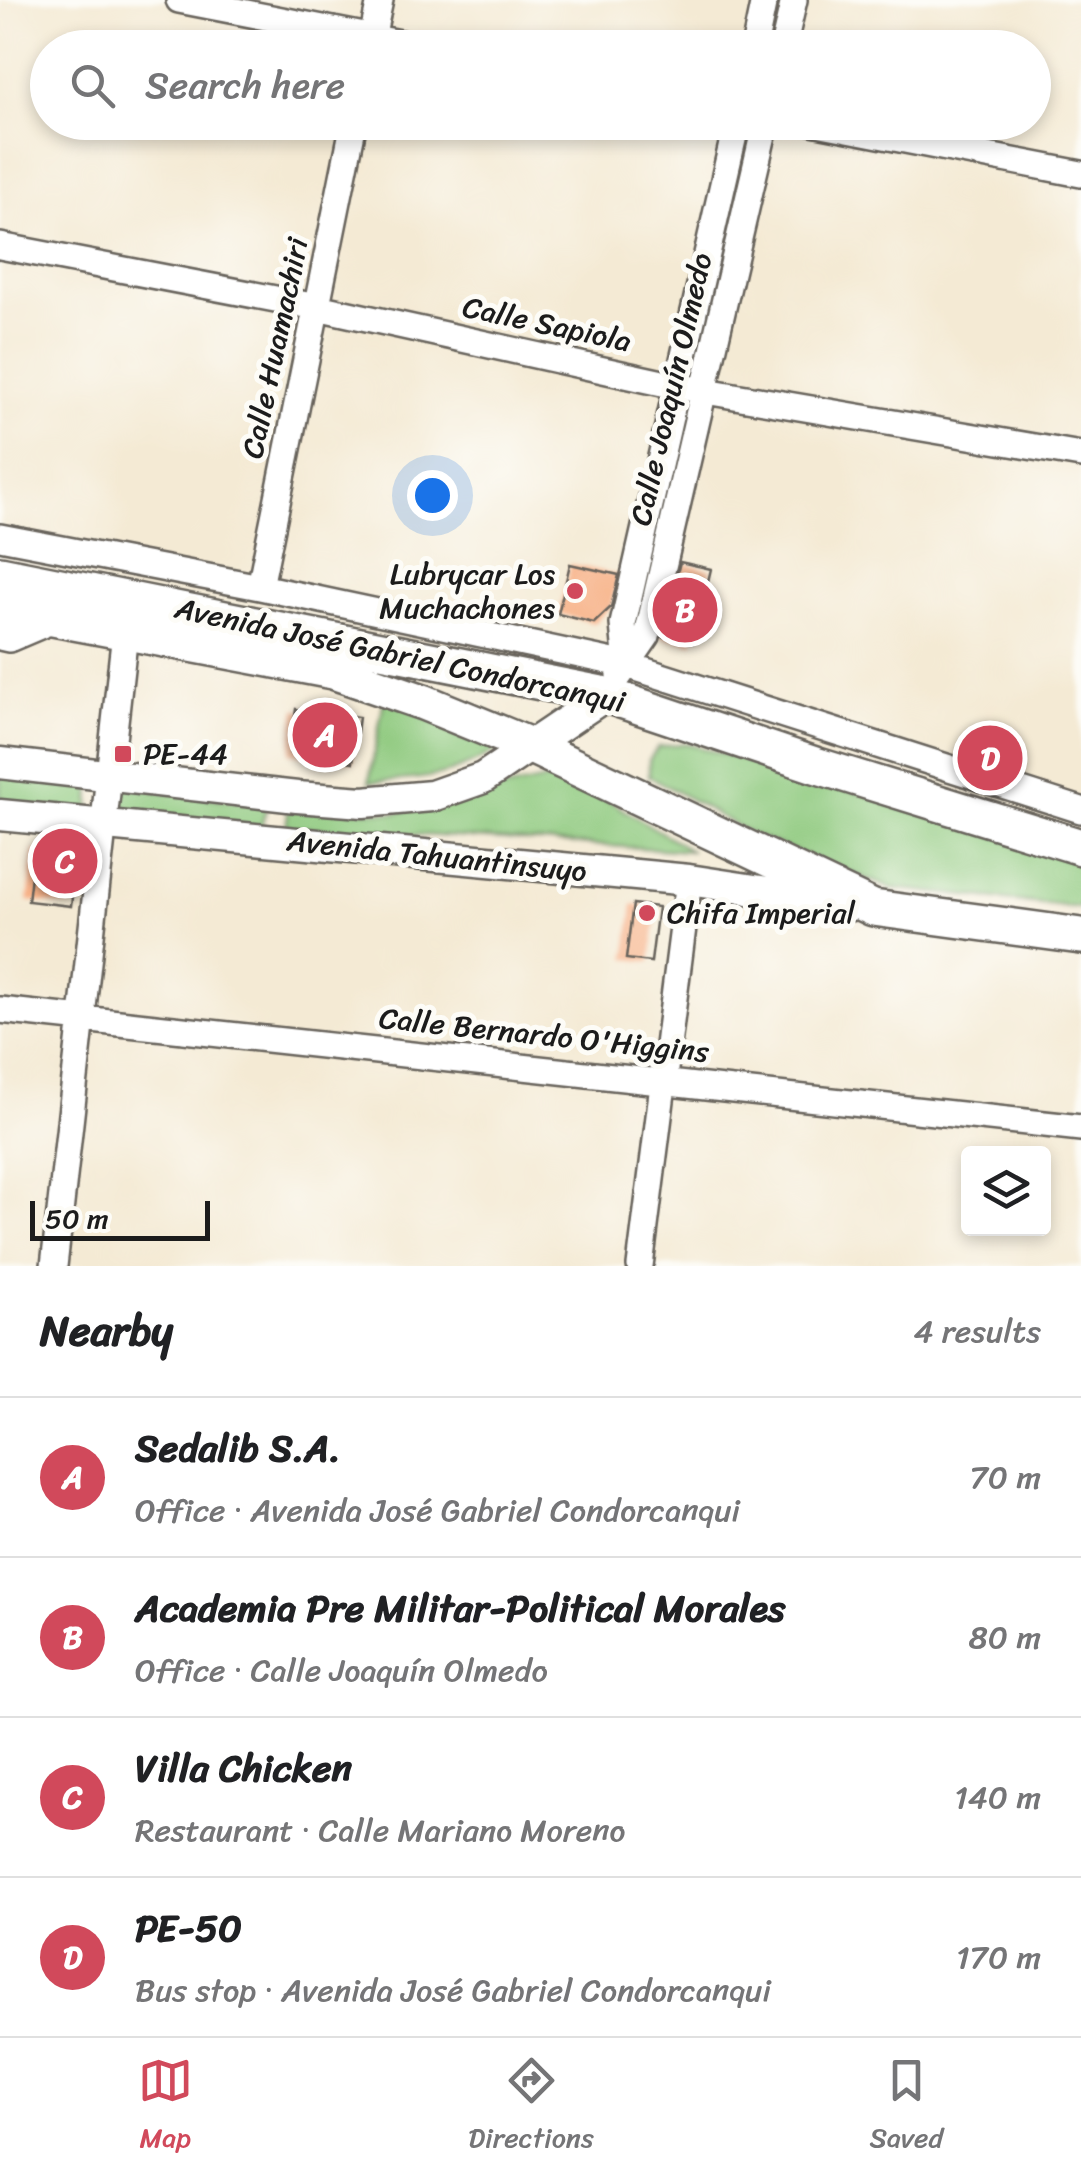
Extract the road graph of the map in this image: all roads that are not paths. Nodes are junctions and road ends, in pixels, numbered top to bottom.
1 (179, 0) edge
2 (380, 0) edge
3 (764, 0) edge
4 (794, 0) edge
5 (316, 30) edge
6 (374, 30) edge
7 (758, 30) edge
8 (787, 30) edge
9 (350, 140) edge
10 (733, 140) edge
11 (762, 140) edge
12 (905, 140) edge
13 (1081, 174) edge
14 (0, 246) edge
15 (317, 306) junction
16 (676, 386) junction
17 (703, 390) junction
18 (1081, 455) edge
19 (0, 538) edge
20 (0, 574) edge
21 (260, 587) junction
22 (0, 608) edge
23 (127, 615) junction
24 (57, 619) junction
25 (0, 637) edge
26 (627, 665) junction
27 (606, 695) junction
28 (534, 747) junction
29 (0, 763) edge
30 (109, 775) junction
31 (278, 795) junction
32 (1081, 810) edge
33 (0, 815) edge
34 (103, 824) junction
35 (270, 840) junction
36 (1081, 847) edge
37 (689, 880) junction
38 (873, 908) junction
39 (1081, 936) edge
40 (0, 1010) edge
41 (80, 1018) junction
42 (663, 1080) junction
43 (1081, 1128) edge
44 (54, 1266) edge
45 (640, 1266) edge

1 - 5 street
2 - 6 street
3 - 7 street
4 - 8 street
9 - 15 street, Calle Huamachiri
10 - 16 street, Calle Joaquín Olmedo
11 - 17 street, Calle Joaquín Olmedo
12 - 13 street
14 - 15 street, Calle Sapiola
15 - 16 street, Calle Sapiola
15 - 21 street, Calle Huamachiri
16 - 17 street, Calle Sapiola
16 - 26 street, Calle Joaquín Olmedo
17 - 18 street, Calle Sapiola
17 - 26 street, Calle Joaquín Olmedo
19 - 21 street, Avenida José Gabriel Condorcanqui
20 - 23 highway, Avenida José Gabriel Condorcanqui
21 - 26 street, Avenida José Gabriel Condorcanqui
22 - 24 highway, Avenida José Gabriel Condorcanqui
23 - 24 highway, Avenida José Gabriel Condorcanqui
23 - 27 highway, Avenida José Gabriel Condorcanqui
23 - 28 highway, Avenida José Gabriel Condorcanqui
23 - 30 street
24 - 25 street
26 - 27 street, Calle Joaquín Olmedo
26 - 32 street, Avenida José Gabriel Condorcanqui
27 - 28 main road, Avenida Tahuantinsuyo
27 - 36 highway, Avenida José Gabriel Condorcanqui
28 - 31 main road, Avenida Tahuantinsuyo
28 - 38 highway, Avenida José Gabriel Condorcanqui
29 - 30 main road, Avenida Tahuantinsuyo
30 - 31 main road, Avenida Tahuantinsuyo
30 - 34 street
31 - 35 main road
33 - 34 main road, Avenida Tahuantinsuyo
34 - 35 main road, Avenida Tahuantinsuyo
34 - 41 street
35 - 37 main road, Avenida Tahuantinsuyo
37 - 38 main road, Avenida Tahuantinsuyo
37 - 42 street
38 - 39 highway, Avenida José Gabriel Condorcanqui
40 - 41 street, Calle Bernardo O'Higgins
41 - 42 street, Calle Bernardo O'Higgins
41 - 44 street
42 - 43 street, Calle Bernardo O'Higgins
42 - 45 street

